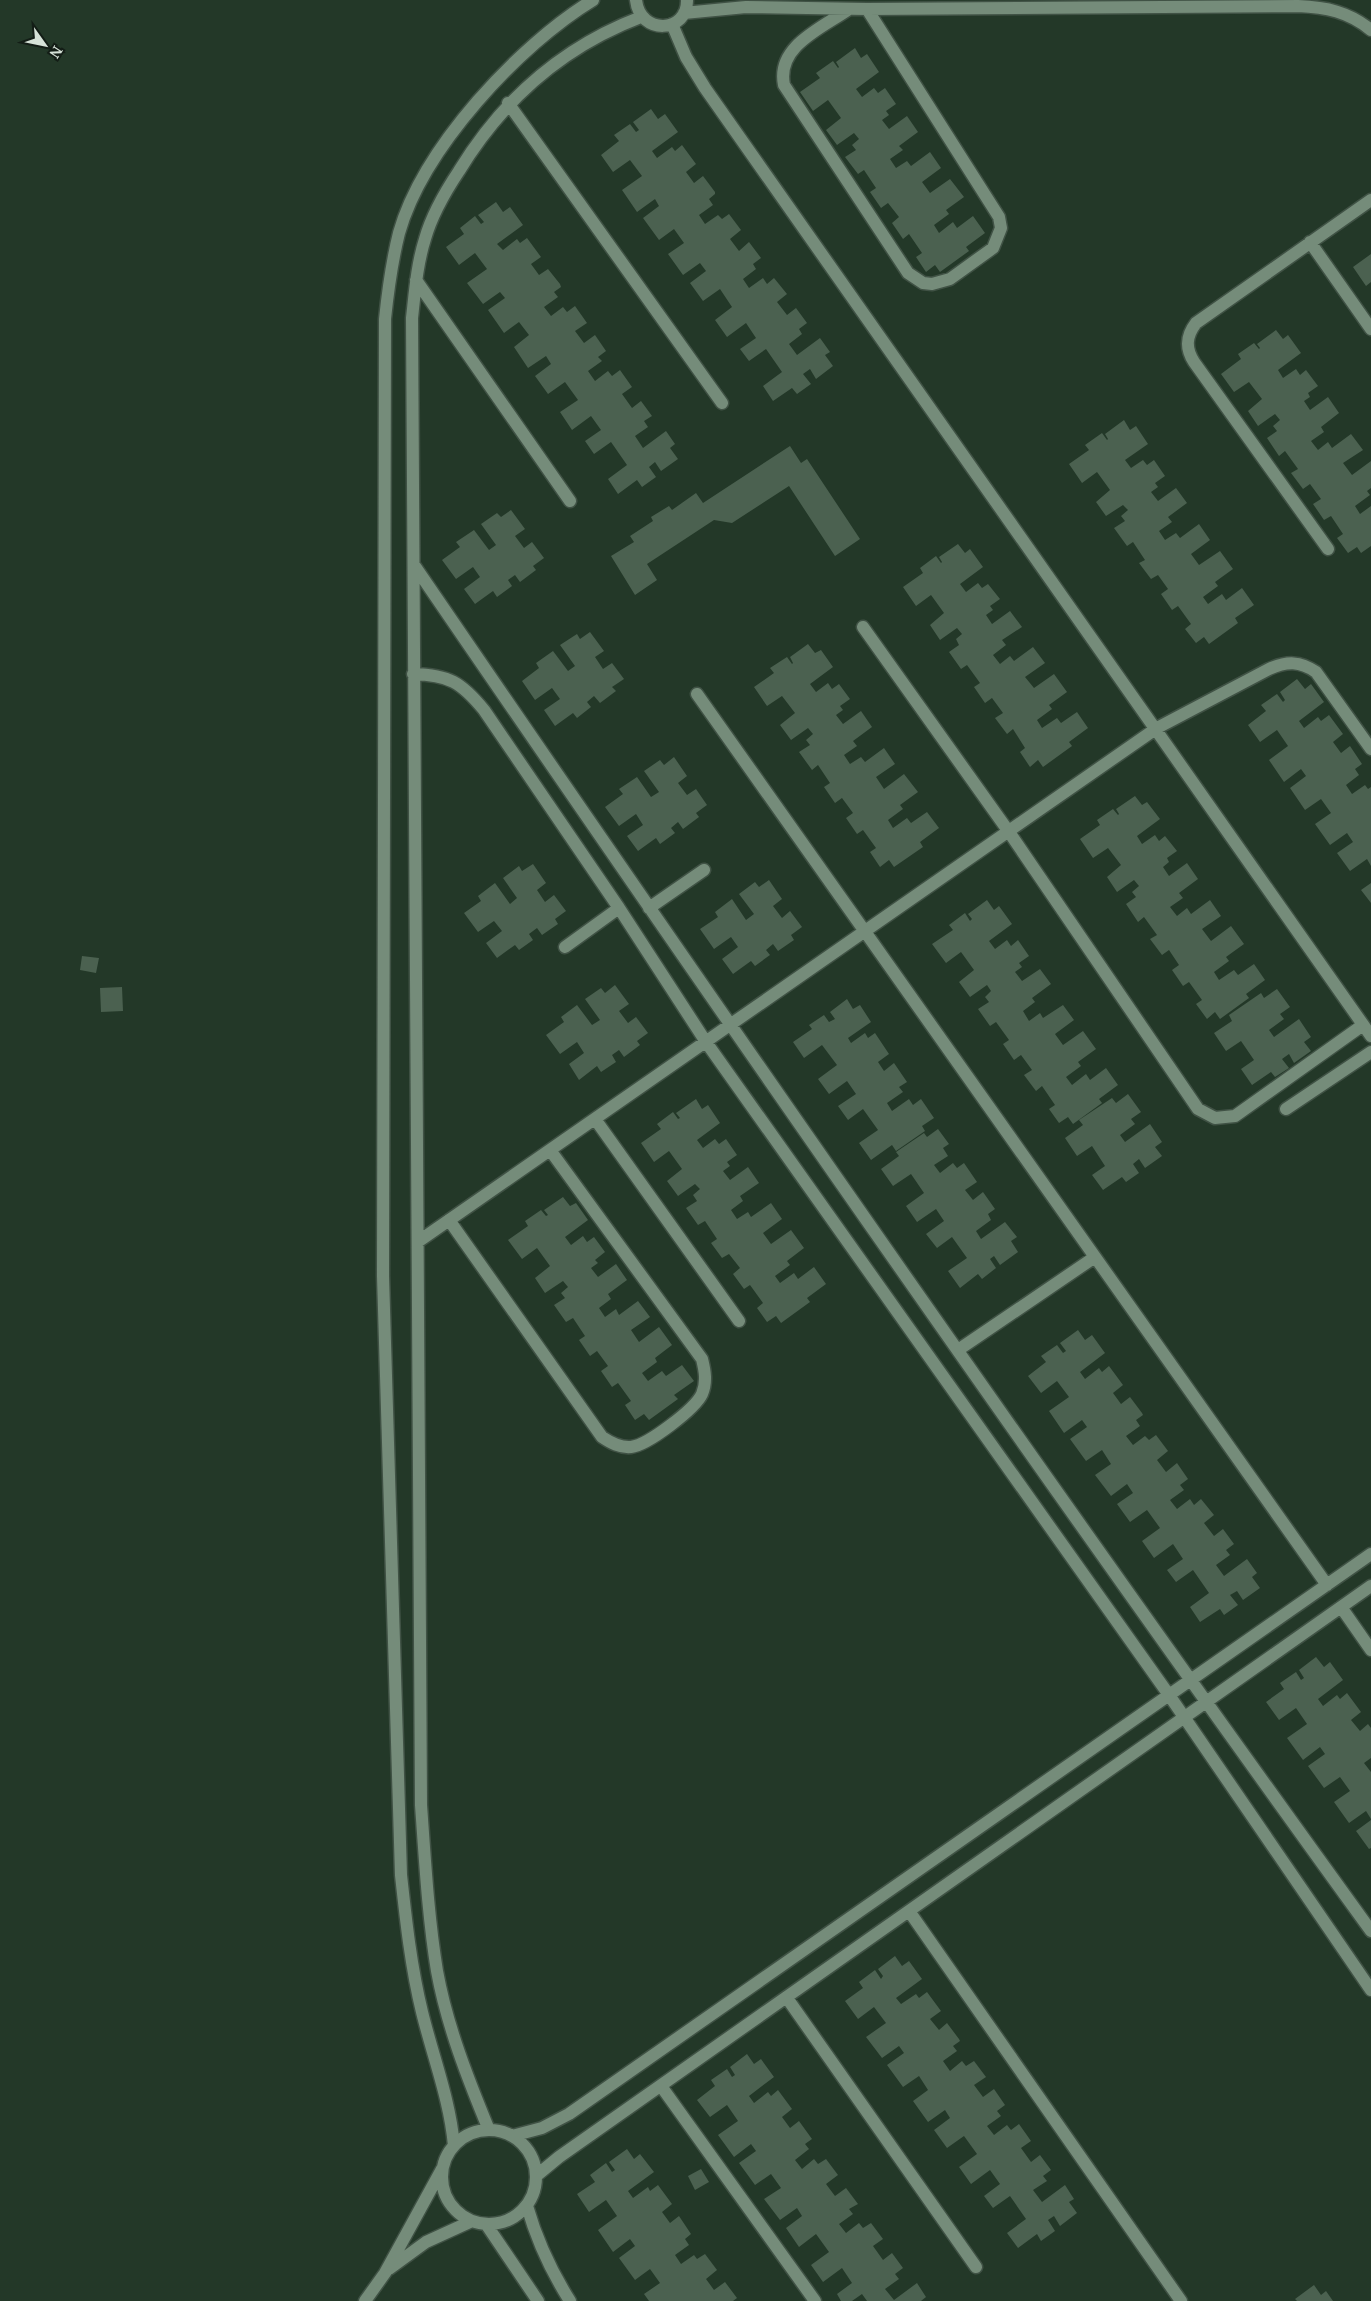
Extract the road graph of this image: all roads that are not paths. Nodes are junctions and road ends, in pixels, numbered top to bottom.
1 (593, 0) edge
2 (636, 0) edge
3 (687, 0) edge
4 (721, 0) edge
5 (746, 7) junction
6 (849, 9) junction
7 (867, 9) junction
8 (684, 13) junction
9 (641, 16) junction
10 (672, 24) junction
11 (1371, 30) edge
12 (508, 103) junction
13 (1371, 200) edge
14 (1310, 242) junction
15 (416, 280) junction
16 (1371, 328) edge
17 (722, 403) dead end
18 (570, 501) dead end
19 (1328, 549) dead end
20 (414, 564) junction
21 (863, 627) dead end
22 (413, 674) junction
23 (697, 694) dead end
24 (1157, 728) junction
25 (1371, 749) edge
26 (1009, 832) junction
27 (704, 870) dead end
28 (619, 908) junction
29 (649, 908) junction
30 (865, 932) junction
31 (565, 947) dead end
32 (1363, 1025) junction
33 (729, 1026) junction
34 (1371, 1036) edge
35 (706, 1042) junction
36 (1371, 1052) edge
37 (1286, 1109) dead end
38 (595, 1119) junction
39 (550, 1150) junction
40 (449, 1220) junction
41 (419, 1241) junction
42 (1095, 1257) junction
43 (739, 1321) dead end
44 (958, 1350) junction
45 (1371, 1554) edge
46 (1327, 1585) junction
47 (1371, 1586) edge
48 (1341, 1607) junction
49 (1371, 1650) edge
50 (1191, 1679) junction
51 (1169, 1695) junction
52 (1205, 1702) junction
53 (1183, 1717) junction
54 (909, 1912) junction
55 (1371, 1931) edge
56 (1371, 1990) edge
57 (788, 1998) junction
58 (661, 2086) junction
59 (489, 2130) junction
60 (512, 2136) junction
61 (454, 2146) junction
62 (444, 2166) junction
63 (536, 2176) junction
64 (527, 2206) junction
65 (472, 2221) junction
66 (486, 2224) junction
67 (976, 2267) dead end
68 (385, 2273) junction
69 (365, 2301) edge
70 (538, 2301) edge
71 (570, 2301) edge
72 (815, 2301) edge
73 (1181, 2301) edge

1 - 61 street
2 - 9 street
3 - 8 street
4 - 5 street
5 - 6 street
5 - 8 street
6 - 7 street
6 - 7 street
7 - 11 street
8 - 10 street
9 - 10 street
9 - 12 street
10 - 24 street
12 - 15 street
12 - 17 street
13 - 14 street
14 - 16 street
14 - 19 street
15 - 18 street
15 - 20 street
20 - 22 street
20 - 29 street
21 - 26 street
22 - 28 street
22 - 41 street
23 - 30 street
24 - 25 street
24 - 26 street
24 - 32 street
26 - 30 street
26 - 32 street
27 - 29 street
28 - 31 street
28 - 35 street
29 - 33 street
30 - 33 street
30 - 42 street
32 - 34 street
33 - 35 street
33 - 44 street
35 - 38 street
35 - 51 street
36 - 37 street
38 - 39 street
38 - 43 street
39 - 40 street
39 - 40 street
40 - 41 street
41 - 59 street
42 - 44 street
42 - 46 street
44 - 50 street
45 - 46 street
46 - 50 street
47 - 48 street
48 - 49 street
48 - 52 street
50 - 51 street
50 - 52 street
51 - 53 street
51 - 60 street
52 - 53 street
52 - 55 street
53 - 54 street
53 - 56 street
54 - 57 street
54 - 73 street
57 - 58 street
57 - 67 street
58 - 63 street
58 - 72 street
59 - 60 street
59 - 61 street
60 - 63 street
61 - 62 street
62 - 65 street
62 - 68 street
63 - 64 street
64 - 66 street
64 - 71 street
65 - 66 street
65 - 68 street
66 - 70 street
68 - 69 street

